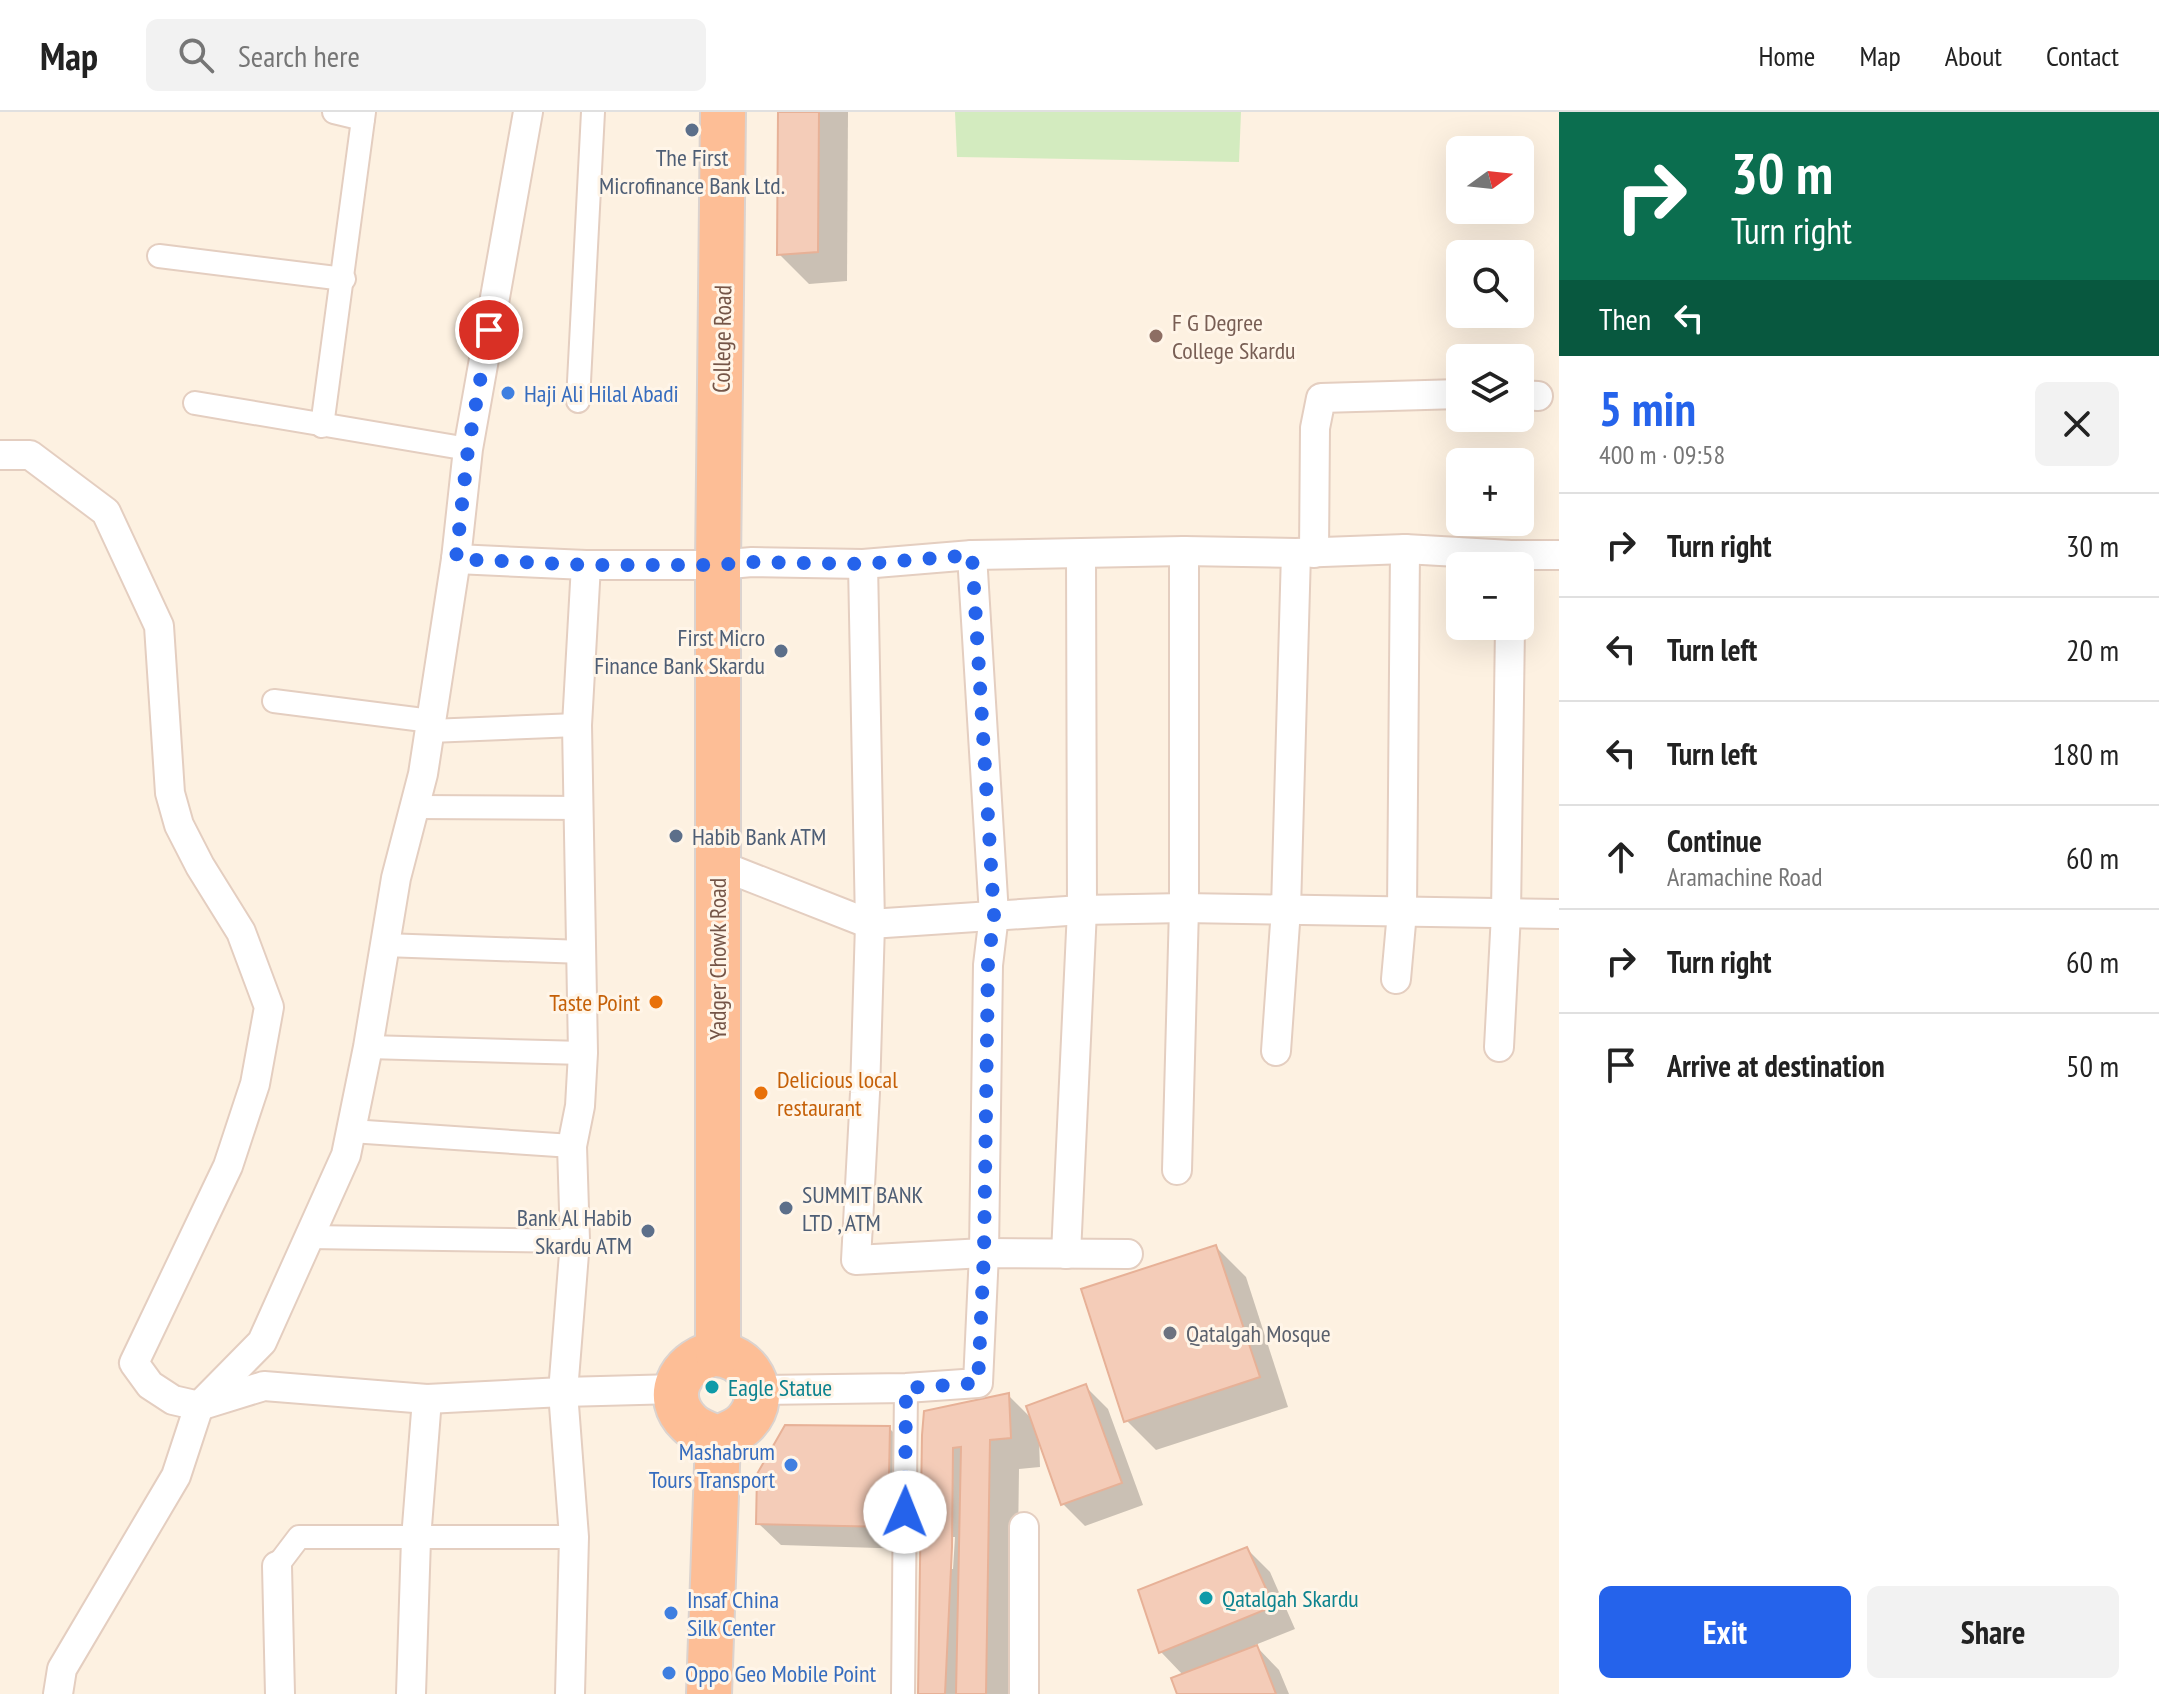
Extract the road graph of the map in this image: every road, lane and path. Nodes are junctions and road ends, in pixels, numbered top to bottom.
1 (334, 112) edge
2 (528, 112) edge
3 (593, 112) edge
4 (723, 112) edge
5 (364, 115) edge
6 (159, 256) dead end
7 (344, 279) junction
8 (1446, 394) edge
9 (578, 401) dead end
10 (195, 403) dead end
11 (322, 426) junction
12 (468, 449) junction
13 (0, 455) edge
14 (1405, 549) junction
15 (1184, 551) junction
16 (1305, 553) junction
17 (1081, 554) junction
18 (1446, 554) edge
19 (972, 555) junction
20 (1559, 555) edge
21 (1534, 558) edge
22 (456, 559) junction
23 (863, 564) junction
24 (586, 565) junction
25 (718, 565) junction
26 (1510, 640) edge
27 (274, 701) dead end
28 (577, 725) junction
29 (430, 726) junction
30 (415, 807) junction
31 (580, 808) junction
32 (717, 864) junction
33 (1184, 908) junction
34 (1286, 909) junction
35 (1082, 910) junction
36 (1402, 912) junction
37 (1506, 914) junction
38 (1559, 914) edge
39 (994, 915) junction
40 (870, 924) junction
41 (384, 945) junction
42 (583, 952) junction
43 (1396, 979) dead end
44 (368, 1047) junction
45 (1499, 1047) dead end
46 (1276, 1051) dead end
47 (583, 1053) junction
48 (351, 1131) junction
49 (572, 1146) junction
50 (1177, 1170) dead end
51 (309, 1237) junction
52 (575, 1241) junction
53 (984, 1253) junction
54 (1066, 1254) junction
55 (1128, 1254) dead end
56 (718, 1354) junction
57 (906, 1388) junction
58 (677, 1389) junction
59 (756, 1390) junction
60 (563, 1392) junction
61 (427, 1399) junction
62 (199, 1406) junction
63 (718, 1438) junction
64 (1024, 1527) dead end
65 (574, 1537) junction
66 (416, 1539) junction
67 (277, 1566) joint
68 (58, 1694) edge
69 (280, 1694) edge
70 (411, 1694) edge
71 (570, 1694) edge
72 (709, 1694) edge
73 (903, 1694) edge
74 (1024, 1694) edge

1 - 5 street
2 - 12 street
3 - 9 street
4 - 25 highway, College Road
5 - 7 street
6 - 7 street
7 - 11 street
8 - 16 street
10 - 11 street
11 - 12 street
12 - 22 street
13 - 62 street
14 - 16 street
14 - 18 street
14 - 36 street
15 - 16 street
15 - 17 street
15 - 33 street
16 - 34 street
17 - 19 street
17 - 35 street
19 - 23 street
19 - 39 street
20 - 21 street
22 - 24 street
22 - 29 street
23 - 25 street
23 - 40 street
24 - 25 street
24 - 28 street
25 - 32 highway, Yadger Chowk Road
26 - 37 street
27 - 29 street
28 - 29 street
28 - 31 street
29 - 30 street
30 - 31 street
30 - 41 street
31 - 42 street
32 - 40 street
32 - 56 highway, Yadger Chowk Road
33 - 34 street
33 - 35 street
33 - 50 street
34 - 36 street
34 - 46 street
35 - 39 street
35 - 54 street
36 - 37 street
36 - 43 street
37 - 38 street
37 - 45 street
39 - 40 street
39 - 53 street
40 - 53 street
41 - 42 street
41 - 44 street
42 - 47 street
44 - 47 street
44 - 48 street
47 - 49 street
48 - 49 street
48 - 51 street
49 - 52 street
51 - 52 street
51 - 62 street
52 - 60 street
53 - 54 street
53 - 57 street
54 - 55 street
56 - 58 highway
56 - 59 highway
57 - 59 street
57 - 73 street
58 - 60 street
58 - 63 highway
59 - 63 highway
60 - 61 street
60 - 65 street
61 - 62 street
61 - 66 street
62 - 68 street
63 - 72 highway
64 - 74 street
65 - 66 street
65 - 71 street
66 - 67 street
66 - 70 street
67 - 69 street

